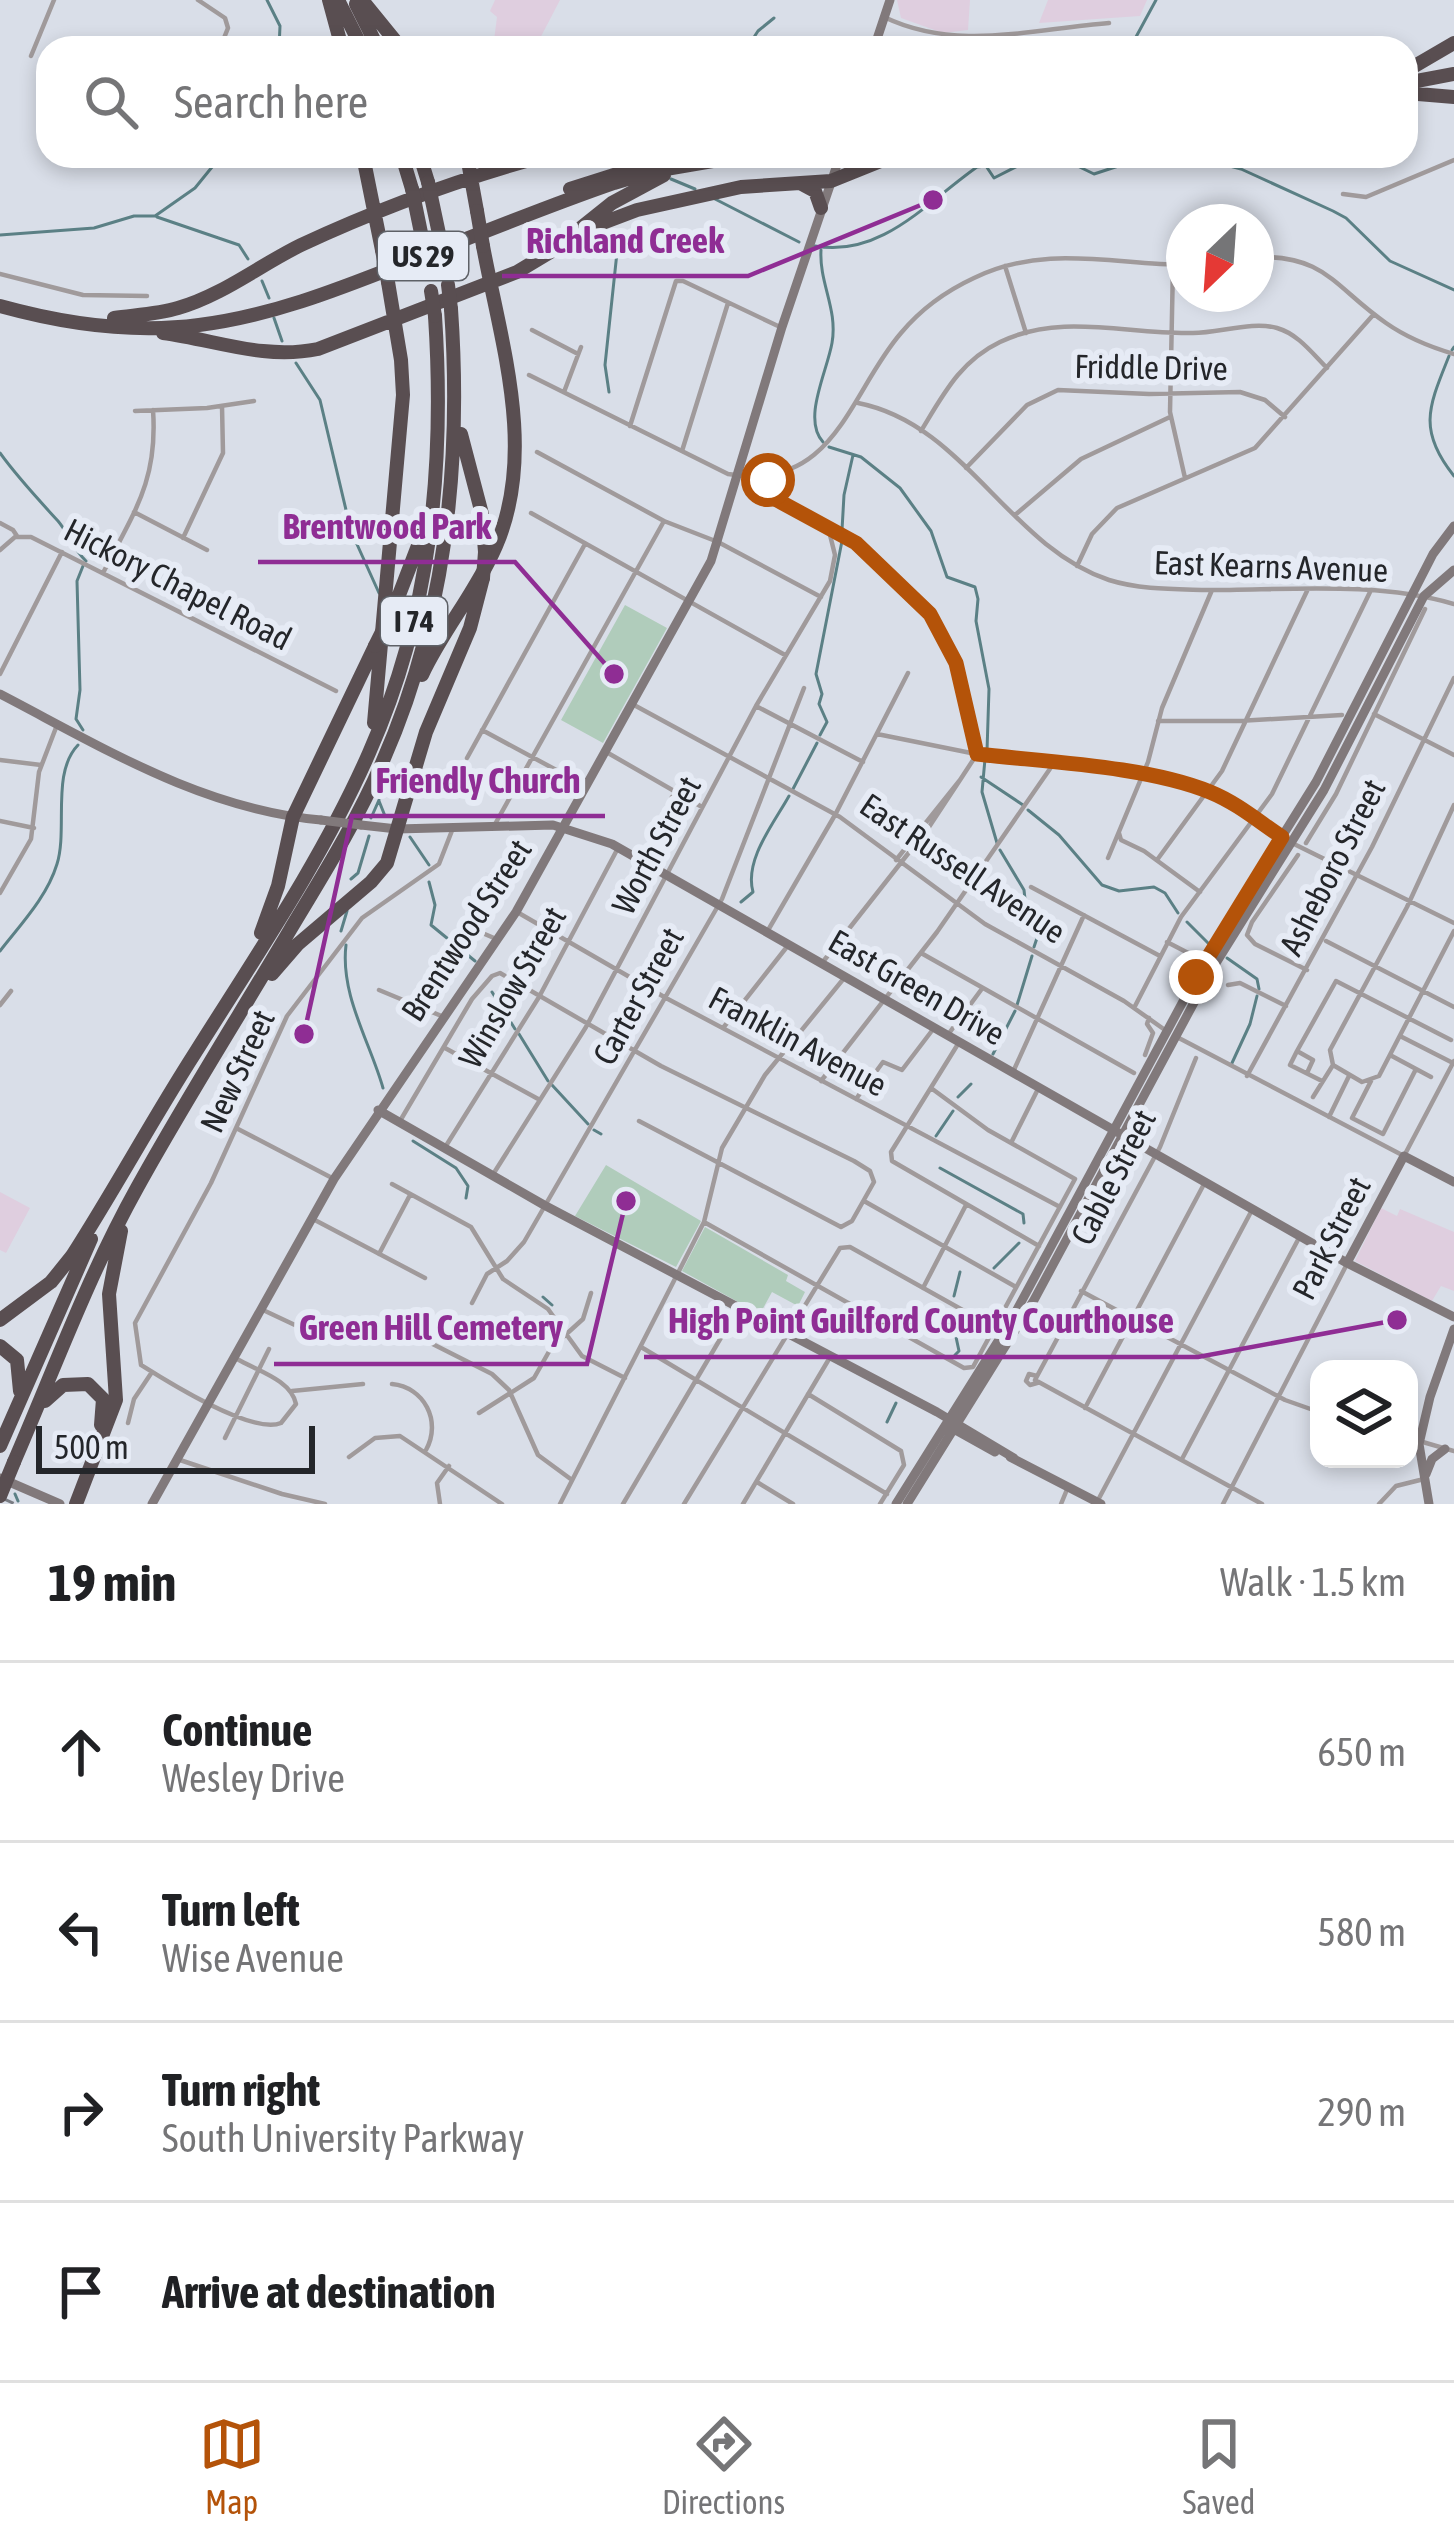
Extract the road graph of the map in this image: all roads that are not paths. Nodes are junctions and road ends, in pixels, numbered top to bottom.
1 (54, 0) edge
2 (198, 0) edge
3 (333, 0) edge
4 (358, 0) edge
5 (890, 0) edge
6 (884, 17) junction
7 (1109, 23) dead end
8 (39, 36) edge
9 (225, 36) edge
10 (340, 36) edge
11 (355, 36) edge
12 (373, 36) edge
13 (390, 36) edge
14 (878, 36) edge
15 (940, 36) edge
16 (973, 36) edge
17 (1454, 43) edge
18 (36, 44) edge
19 (31, 56) dead end
20 (1418, 64) edge
21 (1454, 78) edge
22 (1418, 86) edge
23 (1418, 90) edge
24 (1454, 97) edge
25 (1452, 164) edge
26 (366, 168) edge
27 (406, 168) edge
28 (424, 168) edge
29 (469, 168) edge
30 (500, 168) edge
31 (632, 168) edge
32 (677, 168) edge
33 (687, 168) edge
34 (836, 168) edge
35 (863, 168) edge
36 (471, 176) junction
37 (831, 181) junction
38 (802, 184) junction
39 (1343, 194) dead end
40 (821, 208) junction
41 (376, 212) junction
42 (556, 247) junction
43 (1274, 258) edge
44 (1166, 264) edge
45 (1005, 266) junction
46 (0, 274) edge
47 (490, 283) junction
48 (147, 296) dead end
49 (0, 302) edge
50 (728, 303) junction
51 (1172, 312) edge
52 (1374, 314) junction
53 (394, 319) junction
54 (118, 323) junction
55 (782, 327) junction
56 (532, 330) dead end
57 (1026, 333) junction
58 (1171, 334) junction
59 (1454, 354) edge
60 (1327, 368) junction
61 (529, 375) dead end
62 (457, 385) junction
63 (564, 392) junction
64 (1170, 392) junction
65 (254, 401) dead end
66 (858, 403) junction
67 (222, 406) junction
68 (152, 410) junction
69 (135, 411) dead end
70 (1170, 416) junction
71 (1285, 417) junction
72 (630, 425) junction
73 (921, 431) junction
74 (440, 443) junction
75 (682, 451) junction
76 (537, 452) dead end
77 (966, 468) junction
78 (766, 474) junction
79 (736, 475) junction
80 (1185, 478) junction
81 (134, 512) junction
82 (531, 513) dead end
83 (1013, 517) junction
84 (664, 521) junction
85 (0, 523) edge
86 (1454, 526) edge
87 (828, 527) junction
88 (17, 536) junction
89 (183, 538) junction
90 (718, 542) junction
91 (585, 544) junction
92 (0, 550) edge
93 (207, 550) dead end
94 (62, 552) junction
95 (1077, 566) junction
96 (1454, 570) edge
97 (103, 573) junction
98 (636, 573) junction
99 (1212, 590) junction
100 (1307, 591) junction
101 (1370, 592) junction
102 (1412, 595) junction
103 (1424, 596) junction
104 (821, 597) junction
105 (688, 601) junction
106 (1454, 604) edge
107 (1425, 609) dead end
108 (785, 656) junction
109 (908, 673) dead end
110 (0, 674) edge
111 (1454, 678) edge
112 (804, 688) dead end
113 (336, 691) dead end
114 (0, 694) edge
115 (631, 704) junction
116 (756, 706) junction
117 (1374, 714) junction
118 (1342, 715) dead end
119 (1310, 717) junction
120 (1158, 721) junction
121 (1246, 721) junction
122 (58, 724) junction
123 (791, 724) junction
124 (482, 730) junction
125 (877, 734) junction
126 (1424, 740) junction
127 (0, 752) edge
128 (605, 752) junction
129 (977, 754) junction
130 (1454, 754) edge
131 (467, 758) dead end
132 (534, 758) junction
133 (728, 758) junction
134 (10, 759) junction
135 (0, 760) edge
136 (383, 761) junction
137 (862, 762) junction
138 (1054, 763) junction
139 (40, 765) junction
140 (1142, 776) junction
141 (769, 780) junction
142 (586, 786) junction
143 (352, 790) junction
144 (1207, 791) junction
145 (672, 797) dead end
146 (1454, 805) edge
147 (702, 807) junction
148 (835, 815) junction
149 (293, 817) junction
150 (1255, 818) junction
151 (0, 820) edge
152 (494, 826) junction
153 (564, 827) junction
154 (34, 828) junction
155 (453, 828) junction
156 (397, 829) junction
157 (1119, 833) junction
158 (1286, 839) junction
159 (1306, 843) dead end
160 (618, 847) junction
161 (1298, 855) dead end
162 (1108, 858) dead end
163 (1156, 860) junction
164 (642, 861) junction
165 (898, 861) junction
166 (1358, 874) junction
167 (668, 875) junction
168 (3, 882) edge
169 (1031, 887) dead end
170 (1200, 892) junction
171 (0, 893) edge
172 (1409, 900) junction
173 (717, 903) junction
174 (956, 904) junction
175 (517, 912) junction
176 (1084, 915) junction
177 (466, 926) dead end
178 (1454, 927) edge
179 (766, 932) junction
180 (499, 940) junction
181 (1323, 940) junction
182 (568, 942) junction
183 (1166, 942) junction
184 (788, 944) junction
185 (921, 953) junction
186 (1192, 955) dead end
187 (1160, 956) junction
188 (822, 964) junction
189 (1061, 966) junction
190 (1375, 966) junction
191 (617, 970) junction
192 (1307, 970) junction
193 (845, 977) junction
194 (1228, 985) dead end
195 (379, 990) dead end
196 (981, 990) junction
197 (11, 991) dead end
198 (1423, 991) junction
199 (1360, 992) junction
200 (539, 997) junction
201 (666, 998) junction
202 (883, 999) junction
203 (227, 1001) junction
204 (0, 1005) edge
205 (1286, 1006) junction
206 (1454, 1007) edge
207 (1134, 1008) junction
208 (444, 1017) junction
209 (1149, 1018) junction
210 (1409, 1018) junction
211 (1036, 1019) junction
212 (588, 1024) junction
213 (723, 1028) junction
214 (934, 1028) junction
215 (230, 1031) junction
216 (1172, 1034) junction
217 (947, 1036) junction
218 (1400, 1036) junction
219 (1451, 1040) dead end
220 (959, 1042) junction
221 (445, 1048) junction
222 (1297, 1051) junction
223 (636, 1052) junction
224 (1145, 1055) dead end
225 (1390, 1055) junction
226 (1196, 1058) dead end
227 (780, 1059) junction
228 (1454, 1062) edge
229 (1333, 1066) junction
230 (1417, 1069) junction
231 (1013, 1072) junction
232 (491, 1073) junction
233 (1134, 1073) dead end
234 (1307, 1073) junction
235 (1247, 1076) junction
236 (1349, 1076) junction
237 (1431, 1077) dead end
238 (821, 1081) junction
239 (1322, 1081) junction
240 (1371, 1081) junction
241 (1040, 1086) junction
242 (931, 1088) junction
243 (1313, 1097) dead end
244 (540, 1100) junction
245 (856, 1100) junction
246 (747, 1106) junction
247 (378, 1110) junction
248 (1329, 1117) junction
249 (639, 1120) dead end
250 (398, 1123) junction
251 (906, 1126) junction
252 (236, 1128) junction
253 (1120, 1130) junction
254 (1011, 1143) junction
255 (444, 1149) junction
256 (1390, 1149) joint
257 (1157, 1152) junction
258 (717, 1160) junction
259 (1402, 1160) junction
260 (492, 1176) junction
261 (334, 1180) junction
262 (1206, 1181) junction
263 (1454, 1182) edge
264 (392, 1184) dead end
265 (135, 1192) junction
266 (411, 1194) junction
267 (110, 1196) junction
268 (864, 1201) junction
269 (544, 1204) junction
270 (966, 1205) junction
271 (1060, 1208) junction
272 (1253, 1208) junction
273 (311, 1218) junction
274 (704, 1222) junction
275 (1300, 1236) junction
276 (945, 1246) junction
277 (1039, 1246) junction
278 (379, 1254) junction
279 (1347, 1263) junction
280 (494, 1269) junction
281 (677, 1272) junction
282 (424, 1278) dead end
283 (818, 1285) junction
284 (922, 1288) junction
285 (1017, 1288) junction
286 (1081, 1291) junction
287 (591, 1293) dead end
288 (472, 1304) dead end
289 (739, 1307) junction
290 (261, 1309) junction
291 (1454, 1317) edge
292 (1133, 1318) junction
293 (0, 1320) edge
294 (996, 1328) junction
295 (1454, 1329) edge
296 (565, 1334) junction
297 (790, 1334) junction
298 (1181, 1344) junction
299 (0, 1346) edge
300 (640, 1347) junction
301 (269, 1349) dead end
302 (1451, 1349) edge
303 (831, 1355) junction
304 (233, 1357) junction
305 (1229, 1370) junction
306 (258, 1371) junction
307 (152, 1372) junction
308 (625, 1378) junction
309 (696, 1381) junction
310 (363, 1384) dead end
311 (392, 1384) dead end
312 (292, 1391) junction
313 (512, 1394) junction
314 (808, 1394) junction
315 (1279, 1397) junction
316 (210, 1403) junction
317 (742, 1408) junction
318 (1085, 1408) junction
319 (1310, 1409) edge
320 (14, 1413) junction
321 (479, 1413) dead end
322 (236, 1415) junction
323 (32, 1420) junction
324 (128, 1423) dead end
325 (953, 1425) junction
326 (1418, 1428) edge
327 (785, 1434) junction
328 (1133, 1434) junction
329 (225, 1438) dead end
330 (1418, 1440) edge
331 (0, 1446) edge
332 (426, 1450) junction
333 (1449, 1450) edge
334 (1418, 1455) edge
335 (350, 1457) dead end
336 (177, 1459) junction
337 (1182, 1459) junction
338 (449, 1466) junction
339 (0, 1478) edge
340 (1424, 1479) junction
341 (572, 1480) junction
342 (756, 1482) junction
343 (1069, 1486) junction
344 (1232, 1486) junction
345 (887, 1494) junction
346 (0, 1496) edge
347 (561, 1501) edge
348 (1257, 1502) edge
349 (1099, 1503) edge
350 (68, 1504) edge
351 (152, 1504) edge
352 (325, 1504) edge
353 (440, 1504) edge
354 (502, 1504) edge
355 (573, 1504) edge
356 (622, 1504) edge
357 (684, 1504) edge
358 (743, 1504) edge
359 (793, 1504) edge
360 (880, 1504) edge
361 (896, 1504) edge
362 (908, 1504) edge
363 (1061, 1504) edge
364 (1222, 1504) edge
365 (1379, 1504) edge
366 (1429, 1504) edge

1 - 8 street
2 - 9 street
3 - 10 highway
3 - 11 highway
4 - 12 highway
4 - 13 highway
5 - 6 main road
6 - 14 main road
6 - 15 street
7 - 16 street
17 - 20 highway
18 - 19 street
21 - 22 highway
23 - 24 highway
25 - 39 street
26 - 41 highway
27 - 74 highway, I 74, bridge
28 - 62 highway, I 74, bridge
29 - 36 highway
30 - 36 highway
31 - 54 highway, US 29
32 - 54 highway, US 29
33 - 42 highway
34 - 37 main road, Brentwood Street
35 - 37 highway
36 - 41 highway
36 - 47 highway, bridge
37 - 38 highway
37 - 40 main road, Brentwood Street
38 - 40 highway
38 - 42 highway
40 - 55 main road, Brentwood Street
41 - 53 highway, bridge
41 - 54 highway
42 - 47 highway
43 - 52 street
44 - 45 street
45 - 57 street
45 - 66 street
46 - 48 street
47 - 53 highway
47 - 136 highway
49 - 54 highway, US 29
50 - 55 street
50 - 72 street
50 - 75 street
51 - 58 street
52 - 59 street
52 - 60 street
53 - 54 highway
53 - 143 highway
55 - 79 main road, Brentwood Street
56 - 63 street
57 - 58 street
57 - 73 street
58 - 60 street
58 - 64 street
60 - 71 street
61 - 63 street
62 - 136 highway, I 74
62 - 156 highway, bridge
63 - 72 street
64 - 70 street
64 - 71 street, Friddle Drive
64 - 77 street, Friddle Drive
65 - 67 street
66 - 73 street, East Kearns Avenue
66 - 78 street
67 - 68 street
67 - 89 street
68 - 69 street
68 - 81 street
70 - 80 street
70 - 83 street
71 - 80 street
72 - 75 street
73 - 77 street, East Kearns Avenue
74 - 143 highway, I 74
74 - 149 highway, bridge
75 - 79 street
76 - 84 street
77 - 83 street, East Kearns Avenue
78 - 79 street
78 - 87 street
79 - 90 main road, Brentwood Street
80 - 95 street
81 - 89 street
81 - 97 street
82 - 91 street
83 - 95 street, East Kearns Avenue
84 - 90 street
84 - 98 street
85 - 88 street
86 - 102 main road
87 - 104 street, Worth Street
87 - 129 street
88 - 92 street, Hickory Chapel Road
88 - 94 street, Hickory Chapel Road
89 - 93 street
90 - 104 street
90 - 105 main road, Brentwood Street
91 - 98 street
91 - 124 street
94 - 97 street, Hickory Chapel Road
94 - 110 street
95 - 99 street, East Kearns Avenue
96 - 103 main road
97 - 113 street, Hickory Chapel Road
98 - 105 street
98 - 132 street
99 - 100 street, East Kearns Avenue
99 - 120 street
100 - 101 street, East Kearns Avenue
100 - 121 street
101 - 102 street, East Kearns Avenue
101 - 119 street
102 - 103 street, East Kearns Avenue
102 - 158 main road
103 - 106 street, East Kearns Avenue
103 - 158 main road
104 - 108 street, Worth Street
105 - 108 street
105 - 115 main road, Brentwood Street
107 - 117 street
108 - 116 street, Worth Street
109 - 125 street
111 - 126 street, Asheboro Street
112 - 123 street, Carter Street
114 - 122 main road, East Green Drive
115 - 128 main road, Brentwood Street
115 - 133 street, East Russell Avenue
116 - 123 street
116 - 133 street, Worth Street
117 - 126 street
117 - 159 street
118 - 119 street
119 - 121 street
119 - 150 street
120 - 121 street
120 - 140 street
121 - 144 street
122 - 139 street
122 - 149 main road, East Green Drive
123 - 137 street
123 - 141 street, Carter Street
124 - 131 street
124 - 132 street
125 - 129 street
125 - 137 street
126 - 130 street
126 - 166 street, Asheboro Street
127 - 134 street
128 - 142 main road, Brentwood Street
128 - 147 street
129 - 138 street
129 - 165 street
132 - 142 street
132 - 152 street
133 - 141 street, East Russell Avenue
133 - 147 street, Worth Street
134 - 135 street
134 - 139 street
136 - 215 highway, I 74
137 - 148 street
138 - 140 street
138 - 174 street
139 - 154 street
140 - 144 street
140 - 157 street
141 - 148 street, East Russell Avenue
141 - 173 street, Carter Street
142 - 153 main road, Brentwood Street
143 - 203 highway, I 74
144 - 150 street
144 - 163 street
145 - 164 street
146 - 172 street
147 - 167 street, Worth Street
148 - 165 street, East Russell Avenue
148 - 179 street
149 - 156 main road, East Green Drive, bridge
149 - 203 highway
150 - 158 street
150 - 170 street
151 - 154 street
152 - 153 main road, East Green Drive
152 - 155 main road, East Green Drive
153 - 160 main road, East Green Drive
153 - 175 main road, Brentwood Street
154 - 168 street
155 - 156 main road, East Green Drive
155 - 252 street, New Street
156 - 215 highway
157 - 162 street
157 - 163 street
158 - 166 street
158 - 216 main road
160 - 164 main road, East Green Drive
160 - 182 street, Winslow Street
161 - 192 street
163 - 170 street
164 - 167 main road, East Green Drive
165 - 174 street, East Russell Avenue
165 - 188 street
166 - 172 street
166 - 181 street, Asheboro Street
167 - 173 main road, East Green Drive
167 - 191 street, Worth Street
168 - 171 street
169 - 176 street
170 - 183 street
172 - 178 street
172 - 190 street
173 - 179 main road, East Green Drive
173 - 201 street, Carter Street
174 - 185 street
174 - 189 street, East Russell Avenue
175 - 180 main road, Brentwood Street
175 - 182 street, Franklin Avenue
176 - 187 street
176 - 189 street
177 - 180 street
178 - 198 street
179 - 184 main road, East Green Drive
180 - 208 main road, Brentwood Street
181 - 190 street
181 - 192 street, Asheboro Street
182 - 191 street, Franklin Avenue
182 - 200 street, Winslow Street
183 - 186 street
183 - 187 street
184 - 188 main road, East Green Drive
184 - 213 street
185 - 196 street
185 - 202 street
187 - 207 street
188 - 193 main road, East Green Drive
189 - 207 street, East Russell Avenue
189 - 211 street
190 - 198 street
190 - 199 street
191 - 201 street, Franklin Avenue
191 - 212 street, Worth Street
192 - 205 street, Asheboro Street
193 - 202 main road, East Green Drive
193 - 227 street
194 - 205 street
195 - 208 street
196 - 211 street
196 - 217 street
197 - 204 street
198 - 206 street
198 - 210 street
199 - 210 street
199 - 222 street
199 - 229 street
200 - 212 street
200 - 221 street
200 - 232 street, Winslow Street
201 - 213 street, Franklin Avenue
201 - 223 street, Carter Street
202 - 214 main road, East Green Drive
202 - 238 street
203 - 267 highway, I 74
205 - 235 street, Asheboro Street
207 - 209 street, East Russell Avenue
208 - 247 main road, Brentwood Street
209 - 216 street, East Russell Avenue
209 - 224 street
210 - 218 street
210 - 219 street
211 - 231 street
211 - 233 street
212 - 223 street
212 - 244 street, Worth Street
213 - 227 street, Franklin Avenue
214 - 217 main road, East Green Drive
214 - 245 street
215 - 265 highway, I 74
216 - 235 street, East Russell Avenue
216 - 253 main road
217 - 220 main road, East Green Drive
218 - 225 street
218 - 228 street
220 - 231 main road, East Green Drive
220 - 242 street
221 - 232 street
221 - 250 street
222 - 234 street
222 - 234 street
223 - 246 street
223 - 269 street, Carter Street
225 - 230 street
225 - 240 street
226 - 257 street, Cable Street
227 - 238 street, Franklin Avenue
227 - 246 street
228 - 259 street, Park Street
229 - 236 street
229 - 239 street
230 - 237 street
230 - 240 street
231 - 241 main road, East Green Drive
232 - 244 street
232 - 255 street, Winslow Street
234 - 239 street
235 - 248 street, East Russell Avenue
236 - 240 street
236 - 248 street
238 - 245 street, Franklin Avenue
239 - 243 street
241 - 253 main road, East Green Drive
241 - 254 street
242 - 251 street
242 - 254 street
244 - 260 street, Worth Street
245 - 251 street, Franklin Avenue
246 - 258 street
246 - 268 street
247 - 250 main road
247 - 261 main road, Brentwood Street
248 - 256 street, East Russell Avenue
249 - 258 street
250 - 255 main road
251 - 270 street
251 - 271 street, Franklin Avenue
252 - 261 street
252 - 307 street, New Street
253 - 257 main road, East Green Drive
253 - 325 main road
254 - 271 street
255 - 260 main road
256 - 259 main road
257 - 262 main road, East Green Drive
257 - 286 street, Cable Street
258 - 268 street
258 - 274 street
259 - 263 main road
259 - 279 main road, Park Street
260 - 269 main road
261 - 273 main road, Brentwood Street
262 - 272 main road, East Green Drive
262 - 292 street
264 - 266 street
265 - 323 highway, I 74
265 - 350 highway
266 - 278 street
266 - 280 street
267 - 293 highway
267 - 320 highway, I 74
268 - 276 street
269 - 280 street, Carter Street
269 - 281 main road
270 - 276 street
270 - 277 street
271 - 277 street
272 - 275 main road, East Green Drive
272 - 298 street
273 - 278 street
273 - 290 main road, Brentwood Street
274 - 281 street
274 - 283 street
275 - 279 main road, East Green Drive
275 - 305 street
276 - 284 street
276 - 285 street
277 - 285 street
278 - 282 street
279 - 291 main road, East Green Drive
279 - 315 street, Park Street
280 - 288 street, Carter Street
280 - 296 street
281 - 289 main road
281 - 300 street
283 - 284 street
283 - 294 street
283 - 297 street
284 - 294 street
285 - 294 street
286 - 292 street
286 - 318 street, Cable Street
287 - 296 street
289 - 297 main road
289 - 309 street
290 - 304 main road, Brentwood Street
290 - 313 street
292 - 298 street
292 - 318 street
295 - 302 main road
296 - 308 street
296 - 313 street
297 - 303 main road
297 - 317 street
298 - 305 street
298 - 328 street
299 - 320 highway
300 - 308 street
300 - 309 street
301 - 306 street
302 - 326 main road
303 - 314 street
303 - 325 main road
304 - 306 street
304 - 316 main road, Brentwood Street
305 - 315 street
305 - 337 street
306 - 312 street
306 - 322 street
307 - 316 street
307 - 324 street
308 - 341 street
309 - 317 street
309 - 356 street
310 - 312 street
311 - 332 street
312 - 322 street
313 - 321 street
313 - 341 street
314 - 327 street
314 - 345 street
315 - 319 street
315 - 344 street, Park Street
316 - 322 street
316 - 336 main road, Brentwood Street
317 - 327 street
317 - 357 street
318 - 328 street
320 - 331 highway, I 74
322 - 329 street
323 - 346 highway, I 74, bridge
323 - 350 highway
325 - 343 main road
325 - 361 main road
325 - 362 main road
327 - 342 street
327 - 345 street
328 - 337 street
328 - 349 street
330 - 333 street
332 - 335 street
332 - 338 street
333 - 340 main road
334 - 340 main road
336 - 351 main road, Brentwood Street
336 - 352 street
337 - 344 street
338 - 353 street
338 - 354 street
339 - 350 main road
340 - 365 street
340 - 366 main road
341 - 347 street
342 - 358 street
342 - 359 street
343 - 349 main road
343 - 363 street
344 - 348 street
344 - 364 street, Park Street
345 - 360 street
347 - 355 street

